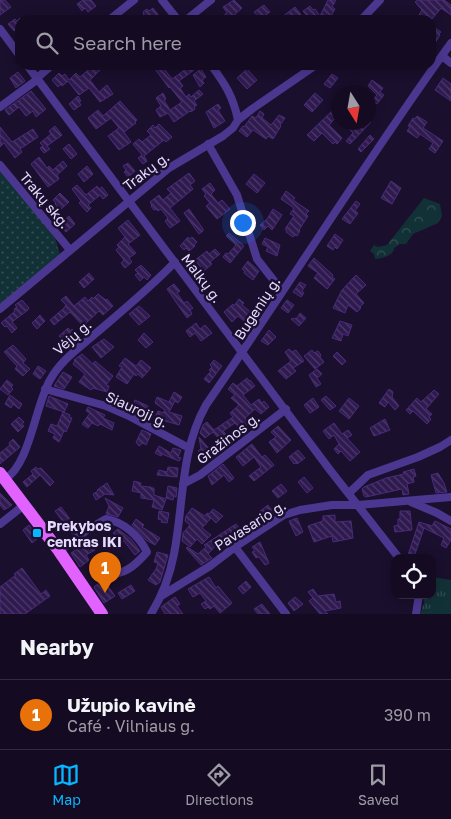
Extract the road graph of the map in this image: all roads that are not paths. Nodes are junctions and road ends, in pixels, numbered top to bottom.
1 (134, 0) edge
2 (162, 0) edge
3 (212, 0) edge
4 (380, 0) edge
5 (115, 15) edge
6 (174, 15) edge
7 (192, 15) edge
8 (366, 15) edge
9 (0, 29) edge
10 (451, 43) edge
11 (15, 49) edge
12 (442, 56) junction
13 (451, 63) edge
14 (436, 65) edge
15 (31, 70) edge
16 (46, 70) edge
17 (215, 70) edge
18 (309, 70) edge
19 (432, 70) edge
20 (37, 78) junction
21 (0, 107) edge
22 (238, 120) junction
23 (208, 144) junction
24 (0, 165) edge
25 (128, 201) junction
26 (70, 250) junction
27 (175, 262) junction
28 (282, 291) junction
29 (0, 309) edge
30 (243, 352) junction
31 (45, 389) junction
32 (286, 409) junction
33 (451, 440) edge
34 (189, 448) junction
35 (2, 477) edge
36 (183, 484) junction
37 (349, 493) junction
38 (451, 497) edge
39 (409, 501) junction
40 (24, 505) junction
41 (358, 505) junction
42 (451, 521) edge
43 (0, 524) edge
44 (235, 547) junction
45 (59, 552) junction
46 (396, 554) edge
47 (114, 573) dead end
48 (161, 596) junction
49 (418, 599) edge
50 (102, 614) edge
51 (151, 614) edge
52 (286, 614) edge
53 (416, 614) edge

1 - 5 street
2 - 6 street
3 - 7 street
4 - 8 street
9 - 11 street
10 - 12 street, Bugenių g.
12 - 13 street
12 - 14 street, Bugenių g.
15 - 20 street, Malkų g.
16 - 20 street
17 - 22 street
18 - 22 street, Trakų g.
19 - 28 street, Bugenių g.
20 - 21 street
20 - 25 street, Malkų g.
22 - 23 street, Trakų g.
23 - 25 street, Trakų g.
23 - 28 street
24 - 26 street, Trakų skg.
25 - 26 street, Trakų g.
25 - 27 street, Malkų g.
26 - 29 street, Trakų g.
27 - 30 street, Malkų g.
27 - 31 street, Vėjų g.
28 - 30 street, Bugenių g.
30 - 32 street, Malkų g.
30 - 34 street, Bugenių g.
31 - 34 street, Siauroji g.
31 - 35 street, Vėjų g.
32 - 36 street, Gražinos g.
32 - 37 street, Malkų g.
33 - 37 street
34 - 36 street, Bugenių g.
35 - 40 main road
36 - 48 street, Bugenių g.
37 - 41 street, Malkų g.
38 - 39 street, Pavasario g.
39 - 41 street, Pavasario g.
39 - 42 street
40 - 43 street
40 - 45 main road
41 - 44 street, Pavasario g.
41 - 46 street, Malkų g.
44 - 48 street, Pavasario g.
44 - 52 street
45 - 47 street
45 - 50 main road
48 - 51 street, Bugenių g.
49 - 53 street

